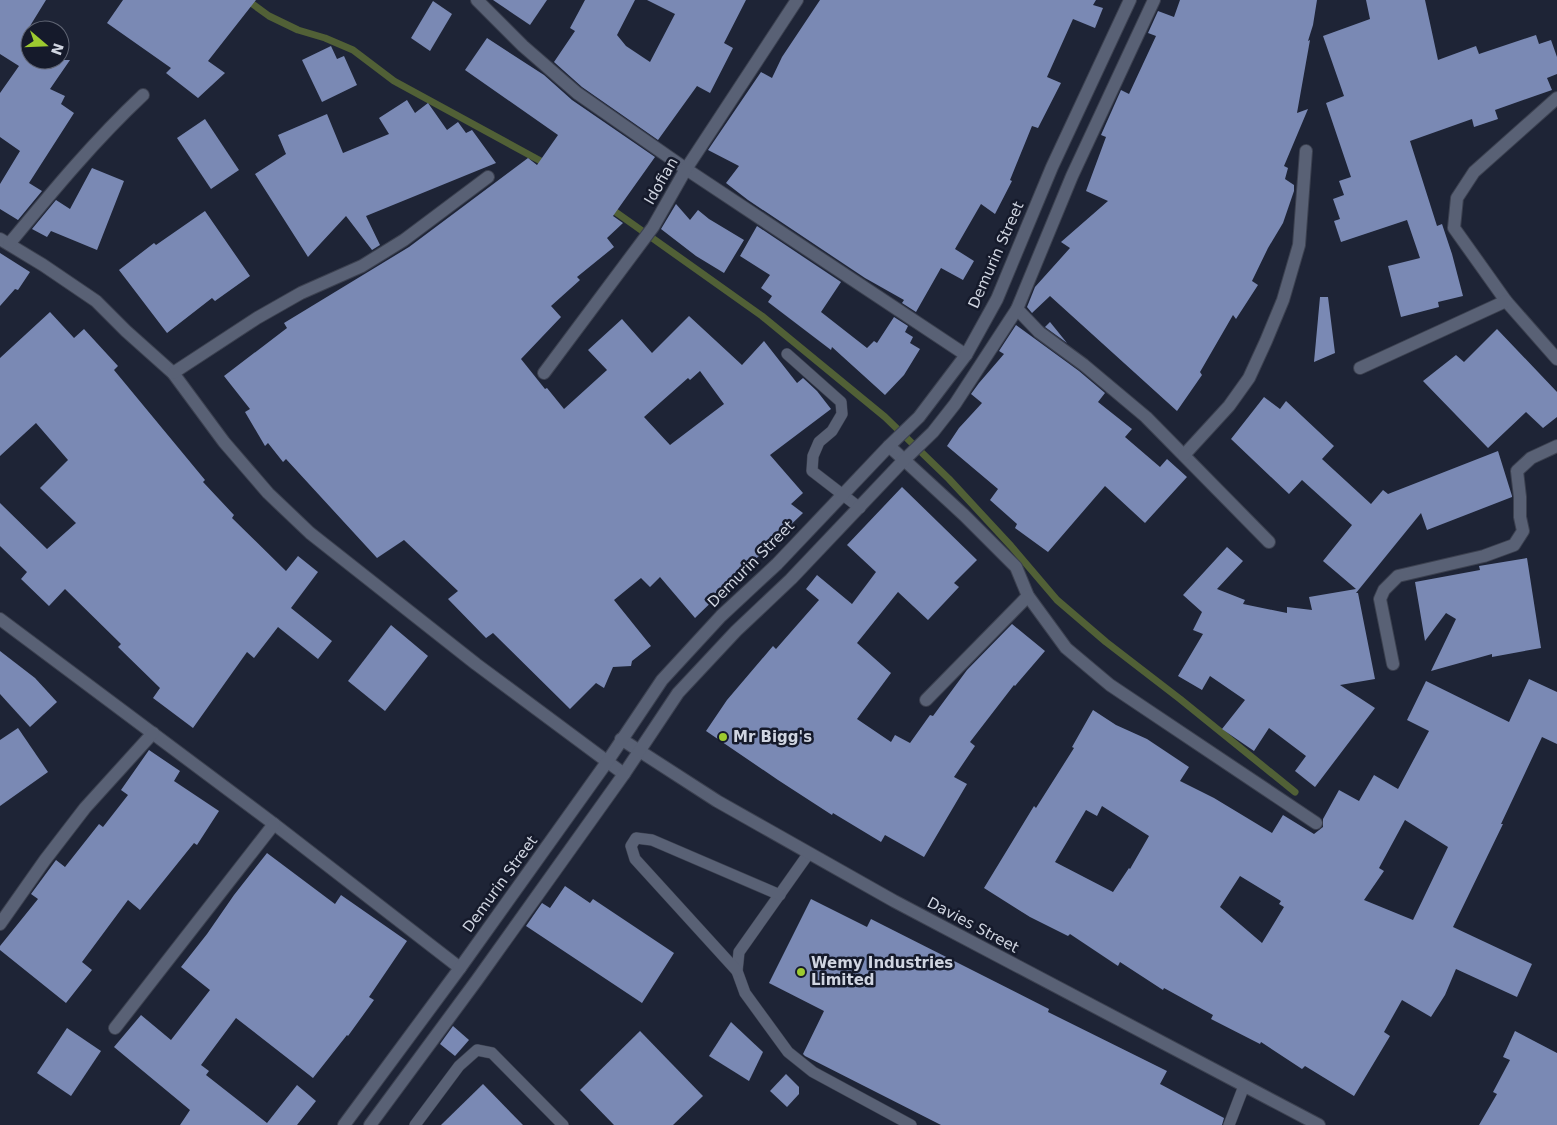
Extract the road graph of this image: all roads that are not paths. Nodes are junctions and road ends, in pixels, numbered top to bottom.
1 (477, 0) edge
2 (797, 0) edge
3 (1130, 0) edge
4 (1154, 0) edge
5 (143, 95) dead end
6 (1557, 98) edge
7 (1306, 151) dead end
8 (686, 169) junction
9 (488, 177) dead end
10 (5, 241) edge
11 (1506, 301) junction
12 (1017, 309) junction
13 (787, 354) dead end
14 (966, 354) junction
15 (1557, 358) edge
16 (1360, 368) dead end
17 (173, 373) junction
18 (544, 373) dead end
19 (888, 446) junction
20 (1557, 446) edge
21 (1184, 455) junction
22 (903, 460) junction
23 (843, 495) junction
24 (860, 508) junction
25 (1269, 542) dead end
26 (1028, 596) junction
27 (0, 619) edge
28 (1394, 664) dead end
29 (926, 700) dead end
30 (153, 733) junction
31 (621, 739) junction
32 (638, 750) junction
33 (607, 762) junction
34 (624, 774) junction
35 (1316, 823) dead end
36 (274, 824) junction
37 (809, 853) junction
38 (780, 895) junction
39 (0, 924) edge
40 (460, 968) junction
41 (737, 971) junction
42 (115, 1028) dead end
43 (1244, 1086) junction
44 (344, 1125) edge
45 (370, 1125) edge
46 (415, 1125) edge
47 (564, 1125) edge
48 (911, 1125) edge
49 (1229, 1125) edge
50 (1319, 1125) edge

1 - 8 street
2 - 8 street, Idofian
3 - 14 street, Demurin Street
4 - 12 street
5 - 10 street
6 - 11 street
7 - 21 street
8 - 14 street
8 - 18 street, Idofian
9 - 17 street
10 - 17 street
11 - 15 street
11 - 16 street
12 - 21 street
12 - 22 street
13 - 23 lane
14 - 19 street, Demurin Street
17 - 33 street
19 - 22 street
19 - 23 street, Demurin Street
20 - 28 street
21 - 25 street
22 - 24 street
22 - 26 street
23 - 24 lane
23 - 31 street, Demurin Street
24 - 32 street
26 - 29 street
26 - 35 street
27 - 30 street
30 - 36 street
30 - 39 street
31 - 32 street, Davies Street
31 - 33 street, Demurin Street
32 - 34 street
32 - 37 street, Davies Street
33 - 34 street
33 - 40 street, Demurin Street
34 - 45 street
36 - 40 street
36 - 42 street
37 - 38 lane
37 - 43 street, Davies Street
38 - 41 lane
38 - 41 lane
40 - 44 street, Demurin Street
41 - 48 lane
43 - 49 lane
43 - 50 street, Davies Street
46 - 47 lane

